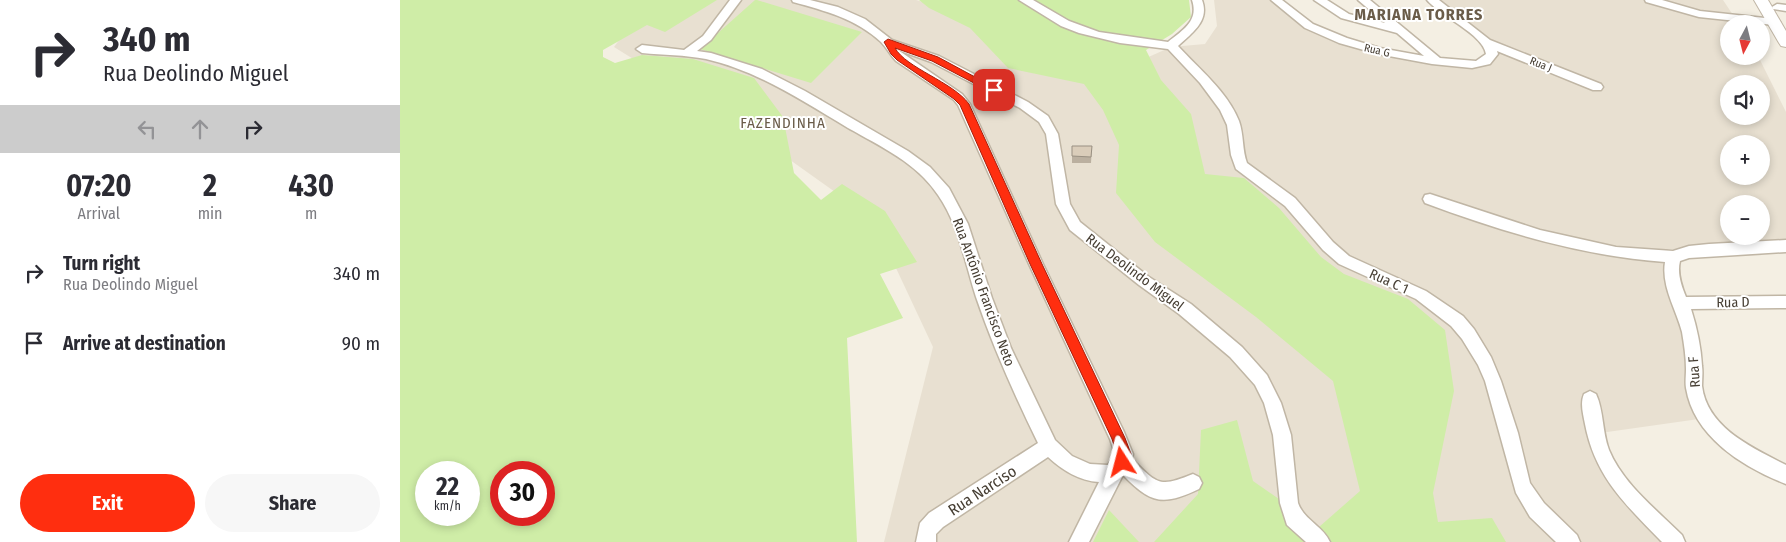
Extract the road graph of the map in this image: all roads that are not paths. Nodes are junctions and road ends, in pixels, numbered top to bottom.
1 (736, 0) edge
2 (797, 0) edge
3 (1024, 0) edge
4 (1197, 0) edge
5 (1276, 0) edge
6 (1319, 0) edge
7 (1363, 0) edge
8 (1432, 0) edge
9 (1650, 0) edge
10 (1761, 0) edge
11 (1778, 13) edge
12 (1400, 31) junction
13 (888, 42) junction
14 (1485, 42) junction
15 (1786, 43) edge
16 (1171, 46) junction
17 (642, 49) dead end
18 (687, 53) junction
19 (1438, 62) junction
20 (1597, 87) dead end
21 (1430, 199) dead end
22 (1786, 246) edge
23 (1673, 257) junction
24 (1786, 302) edge
25 (1681, 303) junction
26 (1590, 399) dead end
27 (1049, 446) junction
28 (1117, 468) junction
29 (1786, 475) edge
30 (1192, 484) dead end
31 (926, 542) edge
32 (1079, 542) edge
33 (1320, 542) edge
34 (1570, 542) edge
35 (1675, 542) edge

1 - 18 street
2 - 13 street, Rua Deolindo Miguel
3 - 16 street
4 - 16 street
5 - 19 street, Rua G
6 - 12 street
7 - 12 street
8 - 14 street
9 - 11 street
10 - 11 street
11 - 15 street
12 - 19 street
13 - 28 street
13 - 33 street, Rua Deolindo Miguel
14 - 19 street, Rua G
14 - 20 street, Rua J
16 - 34 street, Rua C 1
17 - 18 street, Rua Antônio Francisco Neto
18 - 27 street, Rua Antônio Francisco Neto
21 - 23 street
22 - 23 street
23 - 25 street, Rua F
24 - 25 street, Rua D
25 - 29 street, Rua F
26 - 35 street
27 - 28 street, Rua Antônio Francisco Neto
27 - 31 street, Rua Narciso
28 - 30 street
28 - 32 street

